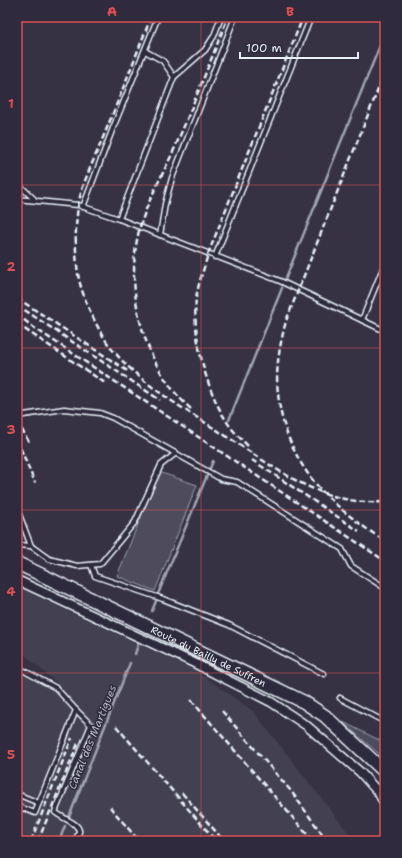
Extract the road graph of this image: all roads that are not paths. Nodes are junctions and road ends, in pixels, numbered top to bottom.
1 (158, 17) edge
2 (221, 17) edge
3 (235, 17) edge
4 (311, 17) edge
5 (145, 50) junction
6 (174, 76) junction
7 (17, 183) edge
8 (17, 199) edge
9 (34, 200) junction
10 (83, 207) junction
11 (119, 219) junction
12 (160, 235) junction
13 (215, 257) junction
14 (385, 263) edge
15 (362, 320) junction
16 (385, 330) edge
17 (17, 416) edge
18 (176, 453) junction
19 (17, 509) edge
20 (17, 545) edge
21 (30, 546) junction
22 (17, 563) edge
23 (91, 565) junction
24 (17, 580) edge
25 (385, 588) edge
26 (17, 668) edge
27 (324, 674) dead end
28 (340, 698) dead end
29 (76, 710) junction
30 (385, 722) edge
31 (385, 772) edge
32 (17, 794) edge
33 (39, 803) junction
34 (385, 804) edge
35 (17, 806) edge
36 (75, 841) edge

1 - 5 lane
2 - 6 lane
3 - 12 lane
4 - 13 lane
5 - 6 lane
5 - 10 lane
6 - 11 lane
7 - 9 lane
8 - 9 lane
9 - 10 lane
10 - 11 lane
11 - 12 lane
12 - 13 lane
13 - 15 lane
14 - 15 lane
15 - 16 lane
17 - 18 lane
18 - 23 lane
18 - 25 lane
19 - 21 lane
20 - 21 lane
21 - 23 lane
22 - 31 main road, Route du Bailly de Suffren
23 - 27 lane
24 - 34 street
26 - 29 lane
28 - 30 lane
29 - 33 lane
29 - 36 lane
32 - 33 lane
33 - 35 lane

